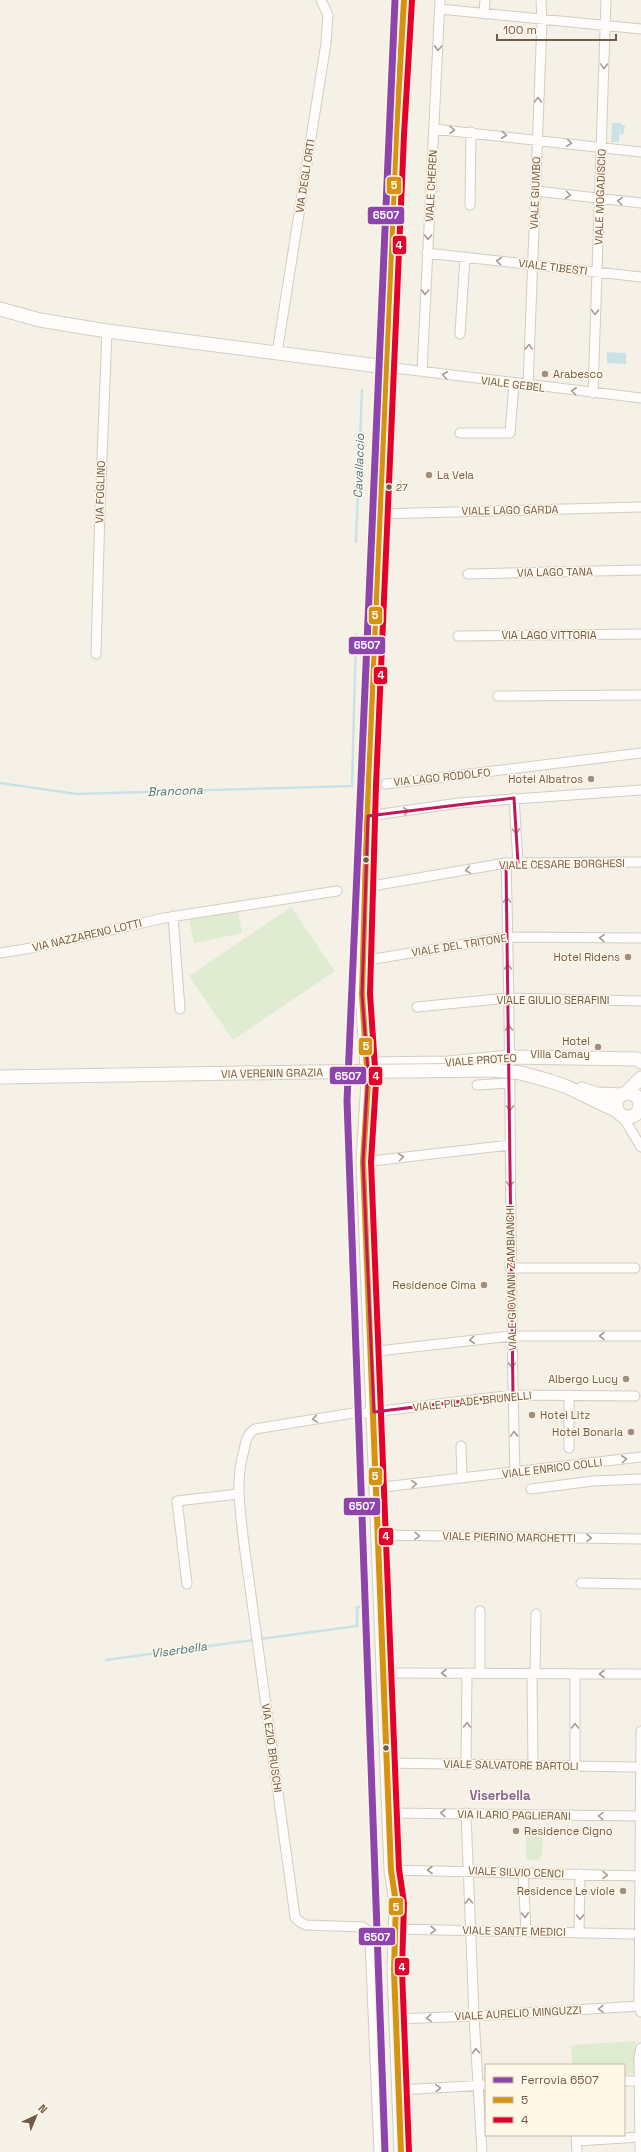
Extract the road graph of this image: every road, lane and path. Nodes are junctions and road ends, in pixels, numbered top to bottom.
1 (321, 0) edge
2 (404, 0) edge
3 (485, 0) edge
4 (541, 0) edge
5 (606, 0) edge
6 (440, 5) edge
7 (484, 14) junction
8 (542, 21) junction
9 (606, 27) junction
10 (641, 29) edge
11 (434, 129) junction
12 (471, 132) junction
13 (536, 139) junction
14 (602, 147) junction
15 (641, 152) edge
16 (536, 192) junction
17 (600, 199) junction
18 (641, 203) edge
19 (470, 205) dead end
20 (427, 254) junction
21 (465, 257) junction
22 (532, 264) junction
23 (596, 273) junction
24 (641, 277) edge
25 (0, 309) edge
26 (108, 331) junction
27 (460, 334) dead end
28 (277, 354) junction
29 (386, 367) junction
30 (422, 372) junction
31 (514, 384) junction
32 (528, 386) junction
33 (593, 393) junction
34 (641, 398) edge
35 (460, 433) dead end
36 (641, 507) edge
37 (379, 514) junction
38 (641, 570) edge
39 (468, 574) dead end
40 (641, 634) edge
41 (458, 636) dead end
42 (96, 654) dead end
43 (641, 695) edge
44 (498, 696) dead end
45 (641, 753) edge
46 (386, 784) dead end
47 (641, 790) edge
48 (514, 798) junction
49 (368, 816) junction
50 (641, 862) edge
51 (506, 863) junction
52 (518, 863) junction
53 (366, 887) junction
54 (338, 891) dead end
55 (173, 916) junction
56 (508, 936) junction
57 (641, 938) edge
58 (0, 953) edge
59 (374, 959) dead end
60 (508, 998) junction
61 (641, 1001) edge
62 (416, 1006) dead end
63 (180, 1009) dead end
64 (509, 1057) junction
65 (641, 1062) edge
66 (368, 1064) junction
67 (0, 1078) edge
68 (641, 1078) edge
69 (510, 1083) junction
70 (477, 1086) dead end
71 (565, 1086) junction
72 (624, 1094) junction
73 (640, 1094) edge
74 (620, 1114) junction
75 (510, 1145) junction
76 (641, 1147) edge
77 (363, 1162) junction
78 (510, 1268) junction
79 (635, 1268) dead end
80 (511, 1336) junction
81 (641, 1336) edge
82 (369, 1352) junction
83 (513, 1395) junction
84 (569, 1395) junction
85 (636, 1396) dead end
86 (369, 1412) junction
87 (353, 1413) dead end
88 (461, 1446) dead end
89 (570, 1448) dead end
90 (641, 1457) edge
91 (516, 1473) junction
92 (462, 1478) junction
93 (641, 1479) edge
94 (376, 1488) junction
95 (531, 1489) dead end
96 (238, 1494) junction
97 (378, 1535) junction
98 (641, 1539) edge
99 (581, 1583) dead end
100 (187, 1584) dead end
101 (641, 1584) edge
102 (480, 1611) dead end
103 (536, 1614) dead end
104 (383, 1673) junction
105 (467, 1673) junction
106 (480, 1673) junction
107 (534, 1674) junction
108 (576, 1674) junction
109 (641, 1674) edge
110 (641, 1731) edge
111 (387, 1763) junction
112 (466, 1764) junction
113 (533, 1765) junction
114 (576, 1765) junction
115 (634, 1767) dead end
116 (389, 1813) junction
117 (466, 1814) junction
118 (640, 1816) edge
119 (391, 1870) junction
120 (468, 1870) junction
121 (523, 1872) junction
122 (580, 1874) junction
123 (640, 1876) edge
124 (396, 1929) junction
125 (470, 1931) junction
126 (526, 1931) junction
127 (580, 1932) junction
128 (632, 1934) dead end
129 (640, 2009) edge
130 (474, 2016) junction
131 (396, 2019) junction
132 (641, 2048) edge
133 (625, 2081) edge
134 (639, 2081) junction
135 (482, 2086) edge
136 (399, 2090) junction
137 (576, 2138) edge
138 (640, 2138) junction
139 (379, 2152) edge
140 (401, 2152) edge
141 (482, 2152) edge
142 (577, 2152) edge
143 (640, 2152) edge

1 - 28 street, VIA DEGLI ORTI
2 - 29 street
3 - 7 street
4 - 8 street, VIALE GIUMBO
5 - 9 street, VIALE MOGADISCIO
6 - 7 street
6 -> 11 street, VIALE CHEREN
7 - 8 street
8 - 9 street
13 -> 8 street, VIALE GIUMBO
9 - 10 street
9 -> 14 street, VIALE MOGADISCIO
11 -> 12 street
11 -> 20 street, VIALE CHEREN
12 -> 13 street
12 - 19 street
13 -> 14 street
13 - 16 street, VIALE GIUMBO
14 - 15 street
14 - 17 street, VIALE MOGADISCIO
16 -> 17 street
16 - 22 street, VIALE GIUMBO
18 -> 17 street
17 - 23 street, VIALE MOGADISCIO
20 - 21 street, VIALE TIBESTI
20 -> 30 street, VIALE CHEREN
22 -> 21 street, VIALE TIBESTI
21 - 27 street
22 - 23 street, VIALE TIBESTI
32 -> 22 street, VIALE GIUMBO
23 - 24 street, VIALE TIBESTI
23 -> 33 street, VIALE MOGADISCIO
25 - 26 street
26 - 28 street
26 - 42 street, VIA FOGLINO
28 - 29 street
29 - 30 street, VIALE GEBEL
29 - 37 street
31 -> 30 street, VIALE GEBEL
31 - 32 street, VIALE GEBEL
31 - 35 street
33 -> 32 street, VIALE GEBEL
33 - 34 street, VIALE GEBEL
36 - 37 street, VIALE LAGO GARDA
37 - 49 street
38 - 39 street, VIA LAGO TANA
40 - 41 street, VIA LAGO VITTORIA
43 - 44 street
45 - 46 street, VIA LAGO RODOLFO
47 - 48 street
49 -> 48 street
48 -> 52 street
49 - 53 street
50 - 52 street, VIALE CESARE BORGHESI
51 - 52 street, VIALE CESARE BORGHESI
51 -> 53 street, VIALE CESARE BORGHESI
56 -> 51 street, VIALE GIOVANNI ZAMBIANCHI
53 - 66 street
54 - 55 street, VIA NAZZARENO LOTTI
55 - 58 street, VIA NAZZARENO LOTTI
55 - 63 street
57 -> 56 street, VIALE DEL TRITONE
56 - 59 street, VIALE DEL TRITONE
60 -> 56 street, VIALE GIOVANNI ZAMBIANCHI
60 - 61 street, VIALE GIULIO SERAFINI
60 - 62 street, VIALE GIULIO SERAFINI
64 -> 60 street, VIALE GIOVANNI ZAMBIANCHI
64 - 65 street, VIALE PROTEO
64 - 66 street, VIALE PROTEO
64 - 69 street, VIALE GIOVANNI ZAMBIANCHI
66 - 77 street
67 - 71 street, VIA VERENIN GRAZIA, bridge
68 - 72 street
69 - 70 street
69 -> 75 street, VIALE GIOVANNI ZAMBIANCHI
71 - 72 street, VIA VERENIN GRAZIA
71 - 74 street, VIA VERENIN GRAZIA
72 - 73 street
72 - 74 street
73 - 74 street
74 - 76 street
77 -> 75 street
75 -> 78 street, VIALE GIOVANNI ZAMBIANCHI
77 - 82 street
78 - 79 street
78 - 80 street, VIALE GIOVANNI ZAMBIANCHI
81 -> 80 street
80 -> 82 street
80 -> 83 street, VIALE GIOVANNI ZAMBIANCHI
82 - 86 street
83 - 84 street, VIALE PILADE BRUNELLI
83 - 86 street, VIALE PILADE BRUNELLI
91 -> 83 street, VIALE GIOVANNI ZAMBIANCHI
84 - 85 street, VIALE PILADE BRUNELLI
84 - 89 street
86 - 94 street
87 -> 96 street, VIA EZIO BRUSCHI
88 - 92 street
91 -> 90 street, VIALE ENRICO COLLI
91 - 92 street, VIALE ENRICO COLLI
94 -> 92 street, VIALE ENRICO COLLI
93 - 95 street
94 - 97 street
96 - 100 street
96 - 139 street, VIA EZIO BRUSCHI
97 -> 98 street, VIALE PIERINO MARCHETTI
97 - 104 street
99 - 101 street
102 - 106 street
103 - 107 street
105 -> 104 street
104 - 111 street
105 - 106 street
112 -> 105 street
106 - 107 street
107 - 108 street
107 - 113 street
109 -> 108 street
114 -> 108 street
110 - 118 street
111 - 112 street, VIALE SALVATORE BARTOLI
111 - 116 street
112 - 113 street, VIALE SALVATORE BARTOLI
113 - 114 street, VIALE SALVATORE BARTOLI
114 - 115 street, VIALE SALVATORE BARTOLI
117 -> 116 street, VIA ILARIO PAGLIERANI
116 - 119 street
118 -> 117 street, VIA ILARIO PAGLIERANI
117 - 120 street
118 - 123 street
120 -> 119 street, VIALE SILVIO CENCI
119 - 124 street
120 - 121 street, VIALE SILVIO CENCI
125 -> 120 street
121 - 122 street, VIALE SILVIO CENCI
121 -> 126 street
122 -> 123 street, VIALE SILVIO CENCI
122 -> 127 street
123 - 129 street
124 -> 125 street, VIALE SANTE MEDICI
124 - 131 street
125 - 126 street, VIALE SANTE MEDICI
125 - 130 street
126 - 127 street, VIALE SANTE MEDICI
127 - 128 street, VIALE SANTE MEDICI
129 -> 130 street, VIALE AURELIO MINGUZZI
130 -> 131 street, VIALE AURELIO MINGUZZI
135 -> 130 street
131 - 136 street
132 - 134 street
133 - 134 street
134 - 138 street
136 -> 135 street
135 - 141 street
136 - 140 street
137 - 138 street
137 - 142 street
138 - 143 street

